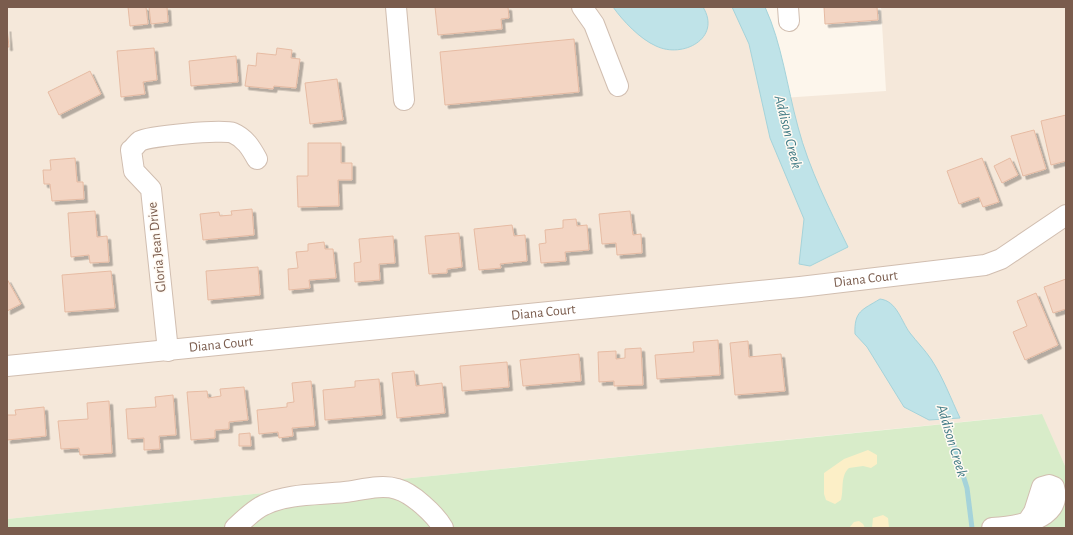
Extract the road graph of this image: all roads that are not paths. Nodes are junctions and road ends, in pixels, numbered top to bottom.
1 (396, 7) edge
2 (582, 7) edge
3 (618, 86) dead end
4 (404, 100) dead end
5 (257, 159) dead end
6 (1066, 215) edge
7 (168, 350) junction
8 (7, 366) edge
9 (1026, 524) dead end
10 (235, 528) edge
11 (443, 528) edge
12 (992, 528) edge

1 - 4 street
2 - 3 street
5 - 7 street, Gloria Jean Drive
6 - 7 street, Diana Court
7 - 8 street, Diana Court
9 - 12 street
10 - 11 street

